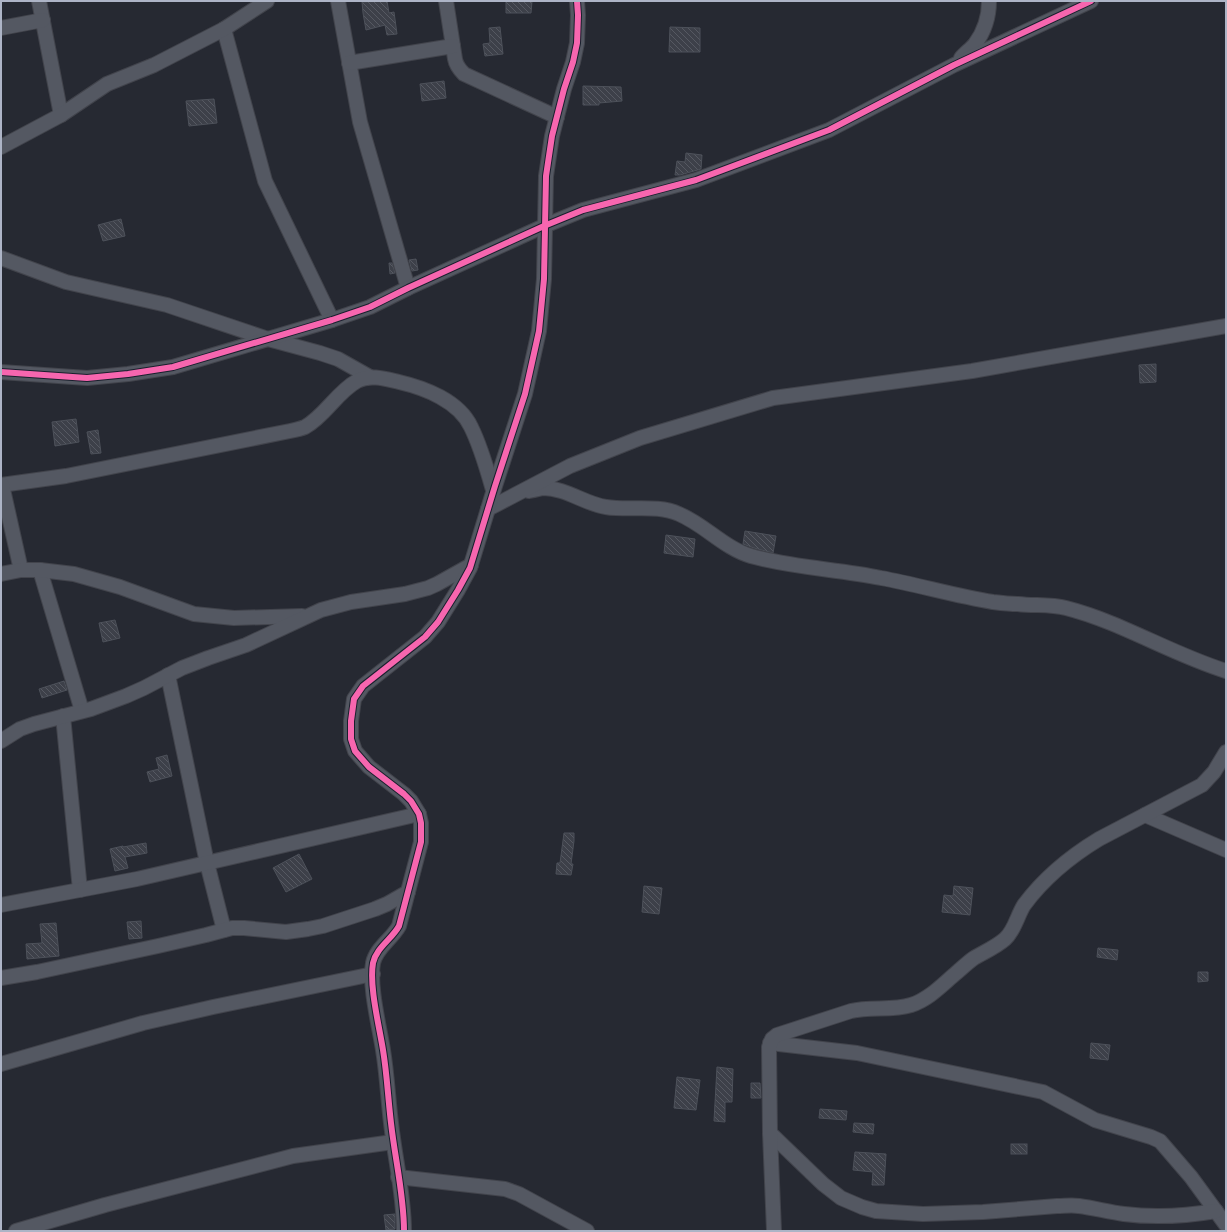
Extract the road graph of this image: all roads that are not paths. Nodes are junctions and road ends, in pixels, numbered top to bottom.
1 (39, 1) edge
2 (266, 1) edge
3 (338, 1) edge
4 (446, 1) edge
5 (577, 1) edge
6 (990, 1) edge
7 (1091, 1) edge
8 (43, 20) junction
9 (1, 28) edge
10 (224, 29) junction
11 (453, 46) junction
12 (349, 63) junction
13 (954, 65) junction
14 (61, 115) junction
15 (557, 118) junction
16 (1, 147) edge
17 (544, 226) junction
18 (1, 258) edge
19 (408, 288) junction
20 (332, 320) junction
21 (1226, 326) edge
22 (268, 339) junction
23 (1, 372) edge
24 (370, 377) junction
25 (1, 485) edge
26 (493, 490) junction
27 (518, 493) junction
28 (488, 509) junction
29 (471, 565) junction
30 (21, 570) junction
31 (40, 570) junction
32 (1, 574) edge
33 (308, 616) junction
34 (1226, 671) edge
35 (168, 675) junction
36 (82, 711) junction
37 (63, 716) junction
38 (1, 741) edge
39 (1226, 752) edge
40 (1220, 772) edge
41 (419, 814) junction
42 (1145, 815) junction
43 (1226, 850) edge
44 (207, 863) junction
45 (80, 890) junction
46 (408, 892) junction
47 (1, 905) edge
48 (224, 930) junction
49 (373, 974) junction
50 (1, 978) edge
51 (770, 1043) junction
52 (1, 1064) edge
53 (770, 1134) junction
54 (394, 1142) junction
55 (398, 1177) junction
56 (1216, 1211) junction
57 (1226, 1225) edge
58 (16, 1231) edge
59 (404, 1231) edge
60 (587, 1231) edge
61 (774, 1231) edge

1 - 8 street
2 - 10 street
3 - 12 street
4 - 11 street
5 - 15 street
6 - 13 street
7 - 13 street
8 - 9 street
8 - 14 street
10 - 14 street
10 - 20 street
11 - 12 street
11 - 15 street
12 - 19 street
13 - 17 street
14 - 16 street
15 - 17 street
17 - 19 street
17 - 26 street
18 - 22 street
19 - 20 street
20 - 22 street
21 - 27 street
22 - 23 street
22 - 24 street
24 - 25 street
24 - 26 street
25 - 30 street
26 - 28 street
27 - 28 street
27 - 34 street
28 - 29 street
29 - 33 street
29 - 41 street
30 - 31 street
30 - 32 street
31 - 33 street
31 - 36 street
33 - 35 street
35 - 36 street
35 - 44 street
36 - 37 street
37 - 38 street
37 - 45 street
39 - 40 street
40 - 42 street
41 - 44 street
41 - 46 street
42 - 43 street
42 - 51 street
44 - 45 street
44 - 48 street
45 - 47 street
46 - 48 street
46 - 49 street
48 - 50 street
49 - 52 street
49 - 54 street
51 - 53 street
51 - 56 street
53 - 56 street
53 - 61 street
54 - 55 street
54 - 58 street
55 - 59 street
55 - 60 street
56 - 57 street

